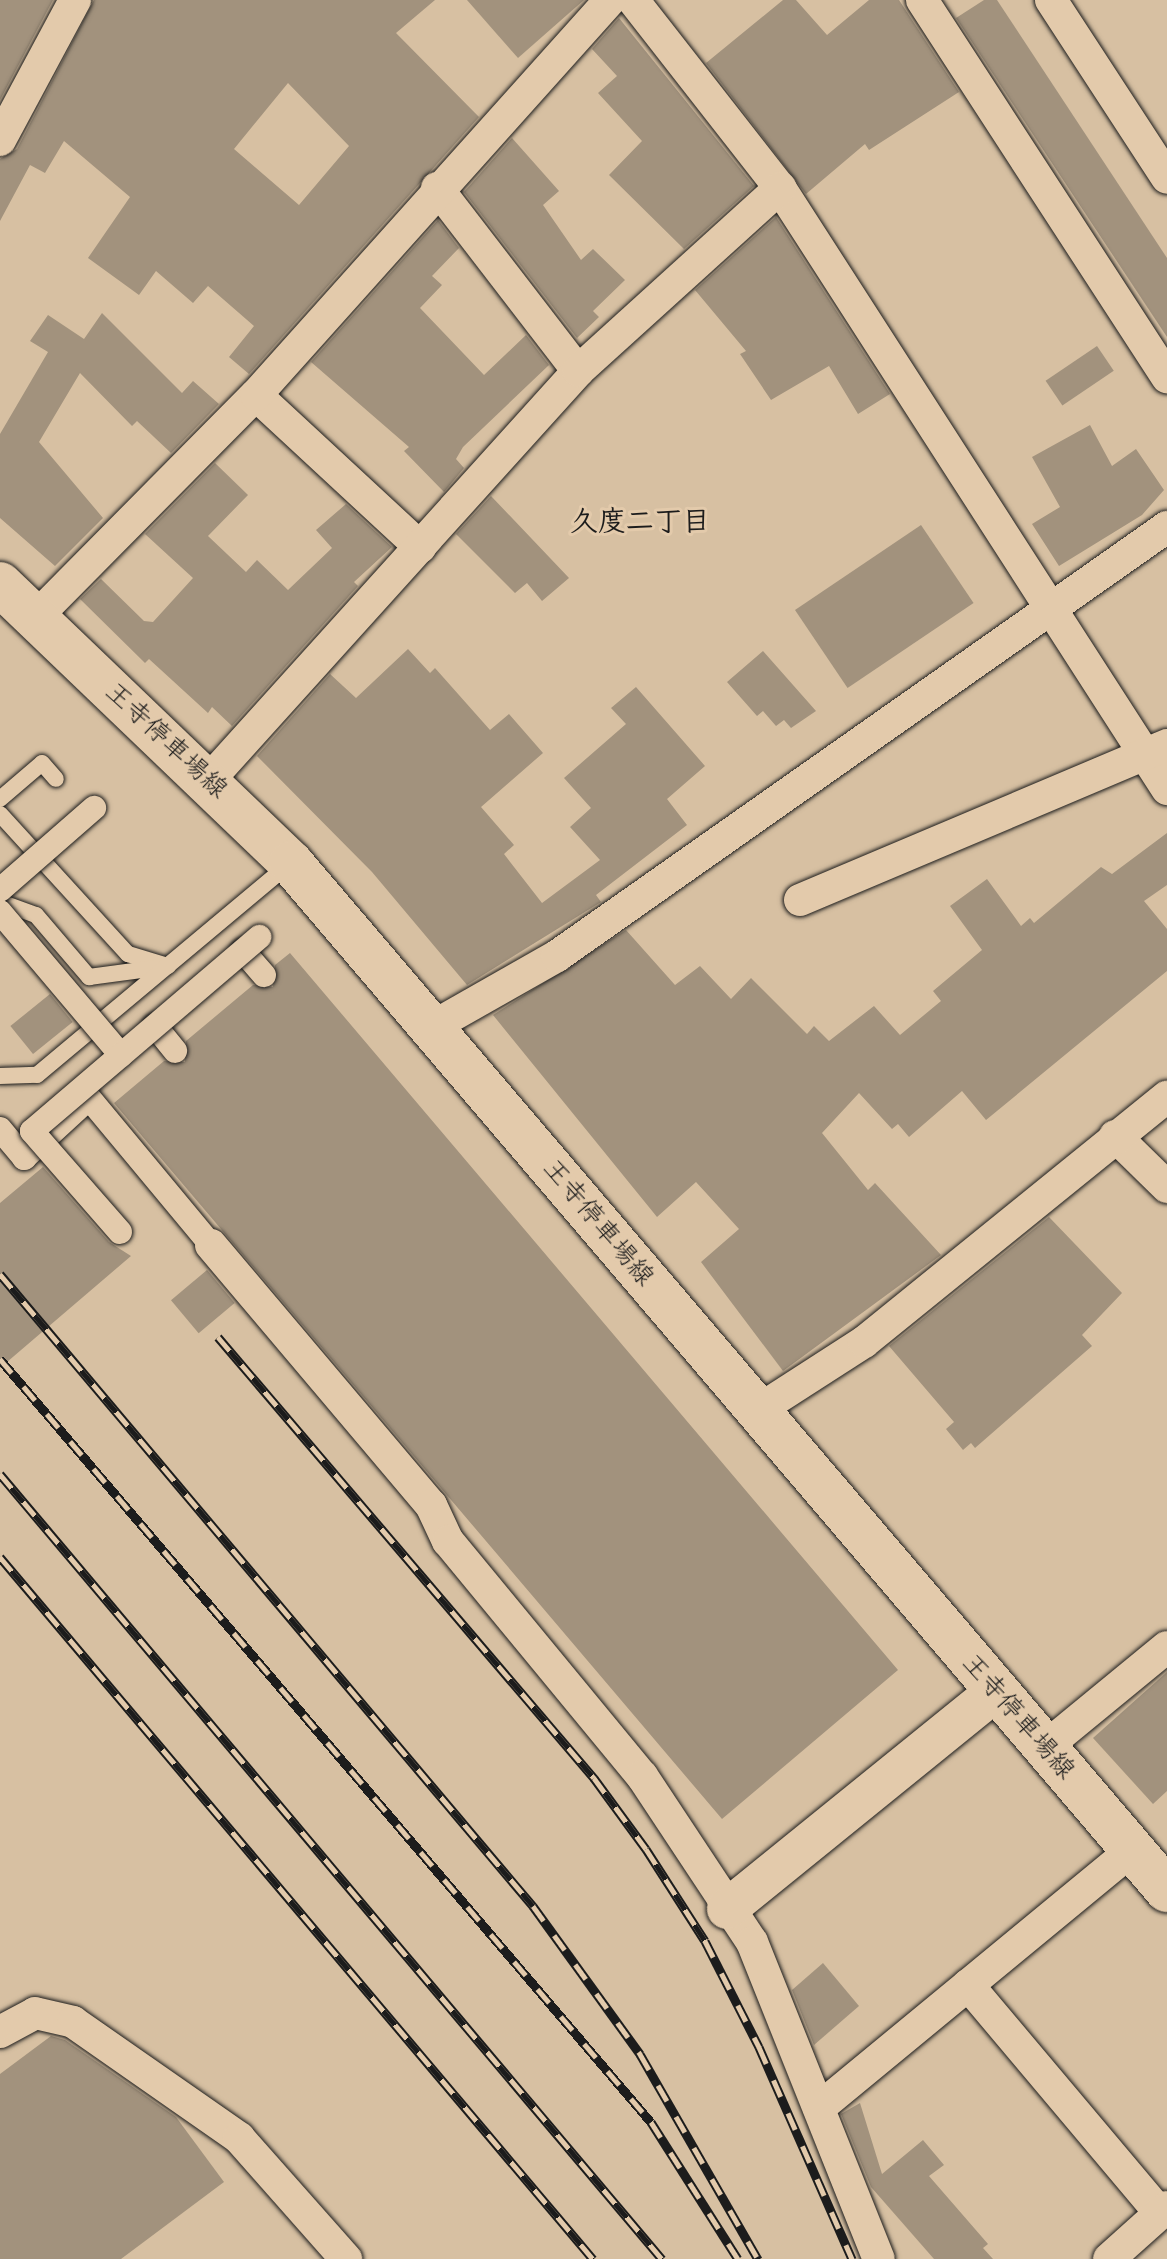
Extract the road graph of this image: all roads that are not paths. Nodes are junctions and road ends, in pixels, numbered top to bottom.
1 (75, 0) edge
2 (610, 0) edge
3 (633, 0) edge
4 (922, 0) edge
5 (1051, 0) edge
6 (0, 140) edge
7 (1167, 178) edge
8 (437, 188) junction
9 (780, 188) junction
10 (578, 371) junction
11 (1167, 377) edge
12 (256, 395) junction
13 (1167, 527) edge
14 (420, 547) junction
15 (0, 584) edge
16 (1053, 612) junction
17 (34, 619) junction
18 (1156, 752) edge
19 (56, 779) dead end
20 (209, 780) junction
21 (1167, 789) edge
22 (0, 799) edge
23 (94, 808) dead end
24 (0, 814) edge
25 (291, 863) junction
26 (0, 890) edge
27 (800, 900) dead end
28 (0, 902) edge
29 (0, 912) edge
30 (168, 966) junction
31 (264, 975) dead end
32 (155, 1026) junction
33 (432, 1027) junction
34 (175, 1051) dead end
35 (121, 1055) junction
36 (0, 1076) edge
37 (1167, 1097) edge
38 (0, 1129) edge
39 (1115, 1136) junction
40 (1167, 1187) edge
41 (120, 1232) dead end
42 (211, 1245) joint
43 (757, 1411) junction
44 (1167, 1647) edge
45 (995, 1692) junction
46 (1044, 1748) junction
47 (1132, 1850) junction
48 (1167, 1890) edge
49 (727, 1909) junction
50 (968, 1985) junction
51 (0, 2032) edge
52 (819, 2108) junction
53 (1164, 2210) edge
54 (346, 2259) edge
55 (879, 2259) edge
56 (1109, 2259) edge

1 - 6 street
2 - 8 street
3 - 9 street
4 - 11 street
5 - 7 street
8 - 10 street
8 - 12 street
9 - 10 street
9 - 16 street
10 - 14 street
12 - 14 street
12 - 17 street
13 - 16 street
14 - 20 street
15 - 17 main road, 王寺停車場線
16 - 18 street
16 - 33 street
17 - 20 main road, 王寺停車場線
18 - 21 street
18 - 27 street
19 - 22 lane
20 - 25 main road, 王寺停車場線
23 - 26 street, bridge
24 - 30 lane
25 - 30 lane
25 - 33 main road, 王寺停車場線
28 - 30 lane
29 - 35 street, bridge
30 - 36 lane
31 - 32 street, bridge
32 - 34 street
32 - 35 street, bridge
33 - 43 main road, 王寺停車場線
35 - 41 street, bridge
37 - 39 street
38 - 42 street
39 - 40 street
39 - 43 street
42 - 49 street
43 - 45 main road, 王寺停車場線
44 - 46 street
45 - 46 main road, 王寺停車場線
45 - 49 street
46 - 47 main road, 王寺停車場線
47 - 48 main road, 王寺停車場線
47 - 50 street
49 - 52 street
50 - 52 street
50 - 53 street
51 - 54 street
52 - 55 street
53 - 56 street

